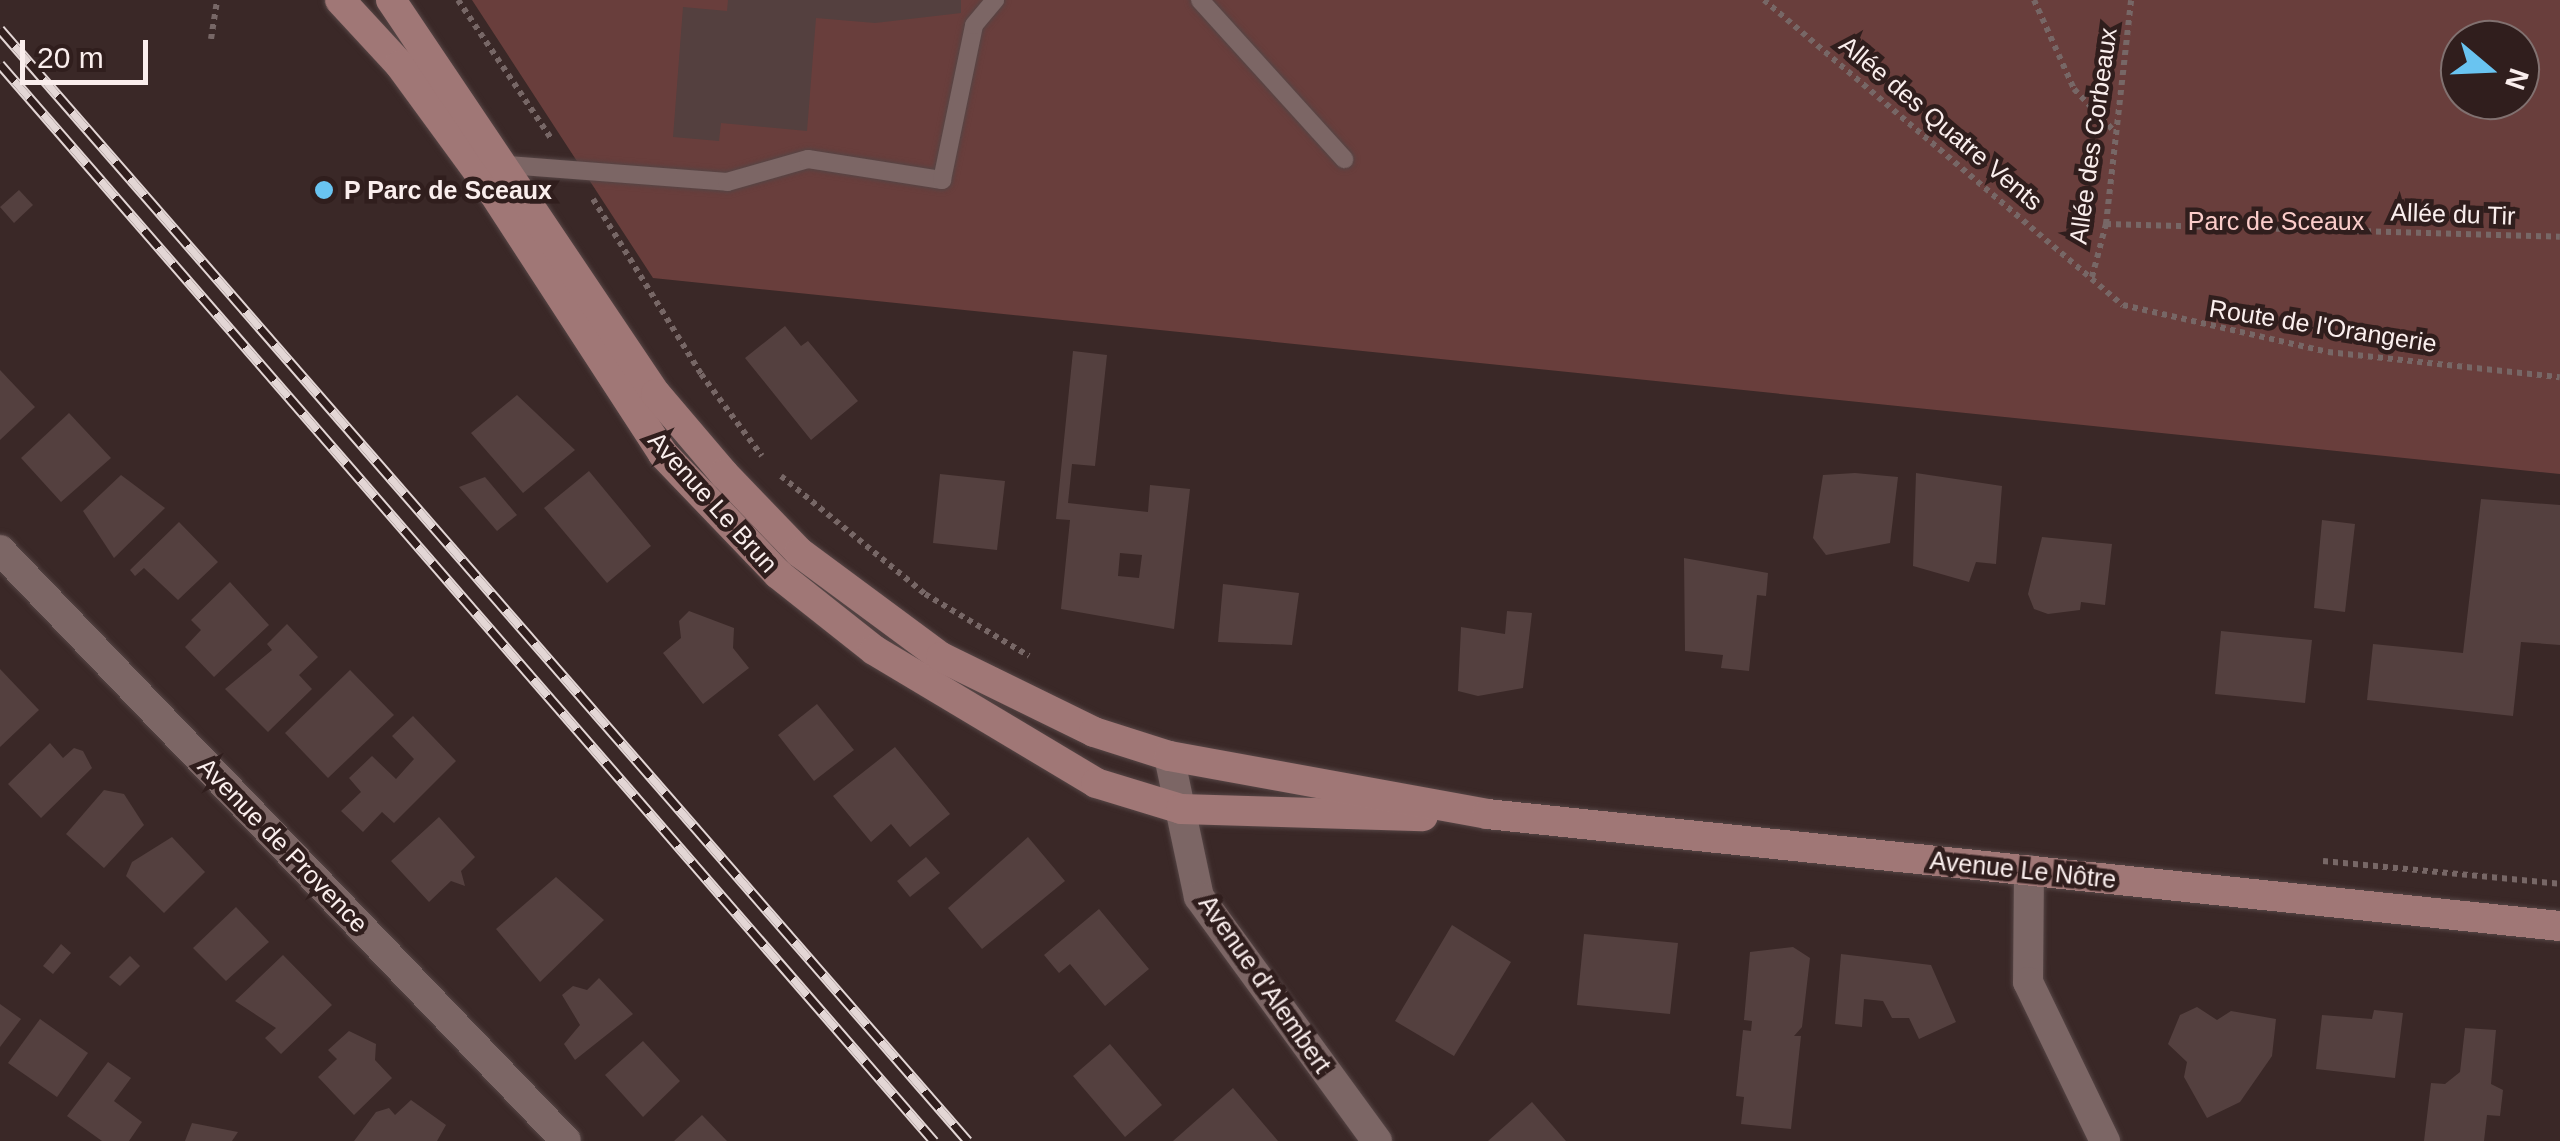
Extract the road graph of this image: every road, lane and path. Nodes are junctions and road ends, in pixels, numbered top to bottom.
1 (217, 0) edge
2 (340, 0) edge
3 (392, 0) edge
4 (458, 0) edge
5 (995, 0) edge
6 (1200, 0) edge
7 (1764, 0) edge
8 (2034, 0) edge
9 (2131, 0) edge
10 (211, 40) dead end
11 (2116, 133) junction
12 (1344, 159) dead end
13 (505, 163) junction
14 (474, 167) junction
15 (572, 170) junction
16 (2106, 224) junction
17 (2560, 237) edge
18 (2092, 277) junction
19 (2560, 378) edge
20 (0, 550) edge
21 (1044, 665) dead end
22 (1169, 756) junction
23 (1181, 809) junction
24 (1487, 814) junction
25 (2029, 870) junction
26 (2327, 875) dead end
27 (2366, 879) dead end
28 (2560, 926) edge
29 (566, 1141) edge
30 (1377, 1141) edge
31 (2105, 1141) edge

1 - 10 path
2 - 14 main road, Avenue Le Brun
3 - 13 main road, Avenue Le Brun
4 - 15 path
5 - 15 lane
6 - 12 lane
7 - 18 path, Allée des Quatre Vents
8 - 11 path
9 - 11 path, Allée des Corbeaux
11 - 16 path, Allée des Corbeaux
13 - 14 lane
13 - 15 lane
13 - 22 main road, Avenue Le Brun
14 - 23 main road, Avenue Le Brun
15 - 21 path
16 - 17 path, Allée du Tir
16 - 18 path, Allée des Corbeaux
18 - 19 path, Route de l'Orangerie
20 - 29 street, Avenue de Provence
22 - 23 street, Avenue d'Alembert
22 - 24 main road, Avenue Le Nôtre
23 - 24 main road, Avenue Le Nôtre
23 - 30 street, Avenue d'Alembert
24 - 25 main road, Avenue Le Nôtre
25 - 28 main road, Avenue Le Nôtre
25 - 31 street
26 - 27 path

